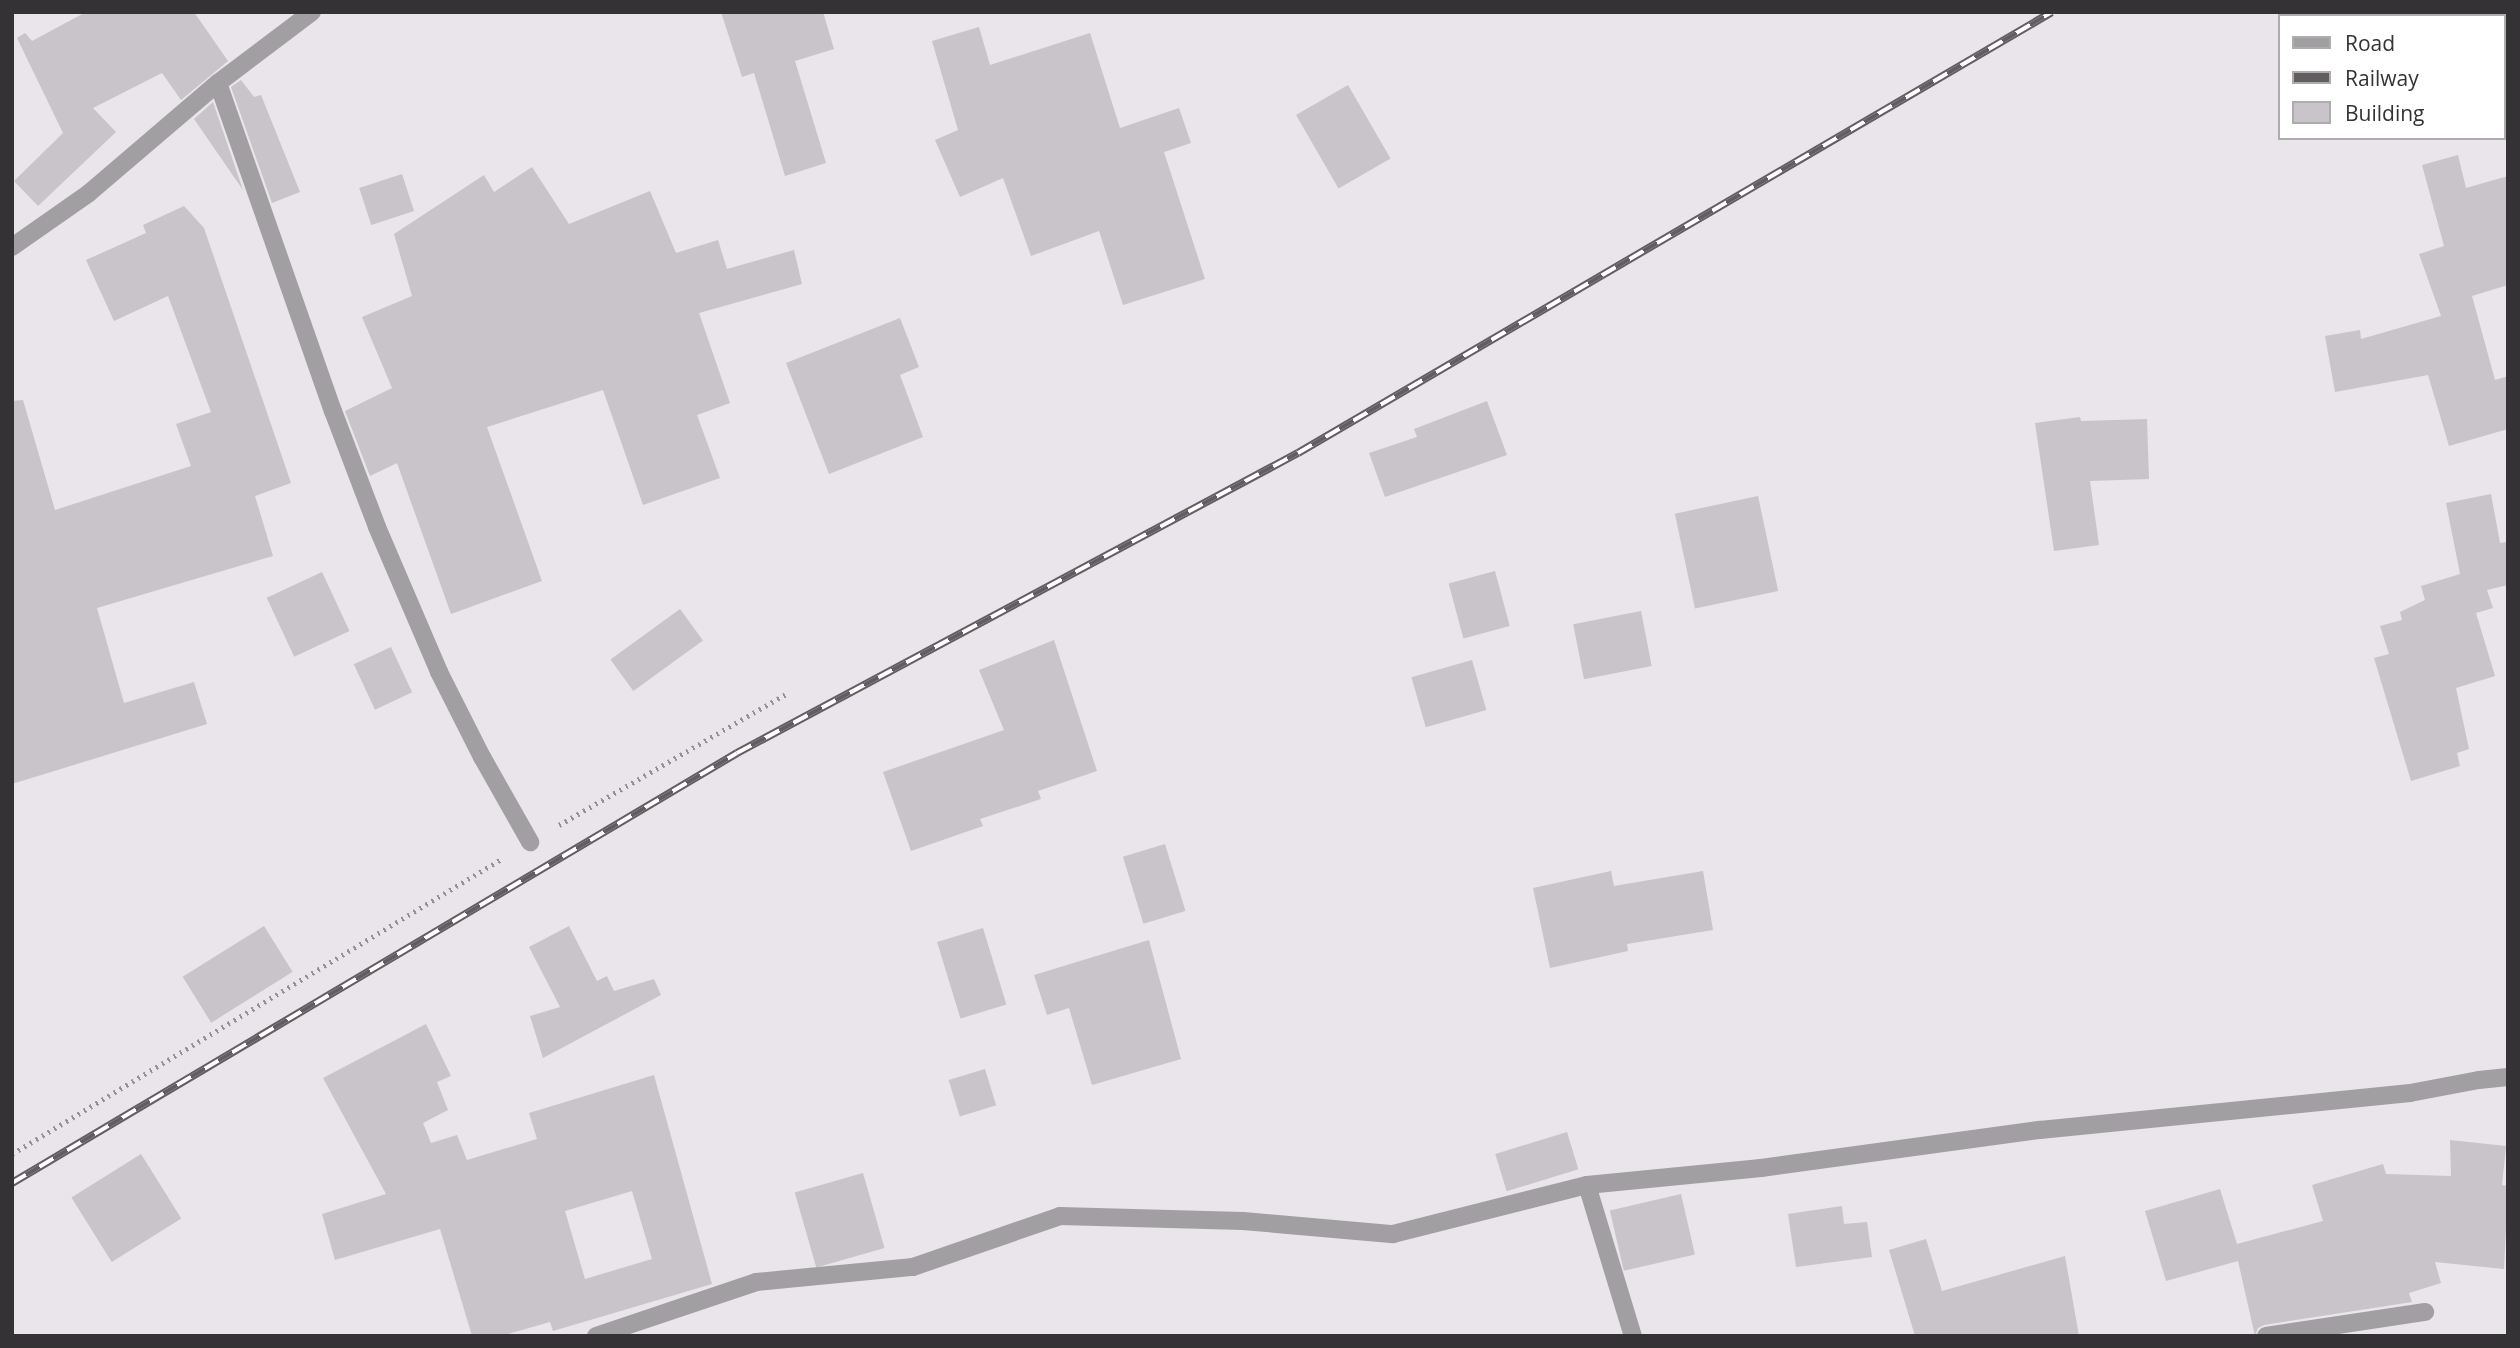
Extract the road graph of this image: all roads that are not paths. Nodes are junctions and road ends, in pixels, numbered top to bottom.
1 (312, 12) edge
2 (218, 83) junction
3 (12, 247) edge
4 (530, 842) road end
5 (2508, 1077) edge
6 (1587, 1185) junction
7 (2426, 1312) dead end
8 (596, 1336) edge
9 (1633, 1336) edge
10 (2266, 1336) edge

1 - 2 street
2 - 3 street
2 - 4 street
5 - 6 street
6 - 8 street
6 - 9 street
7 - 10 street

